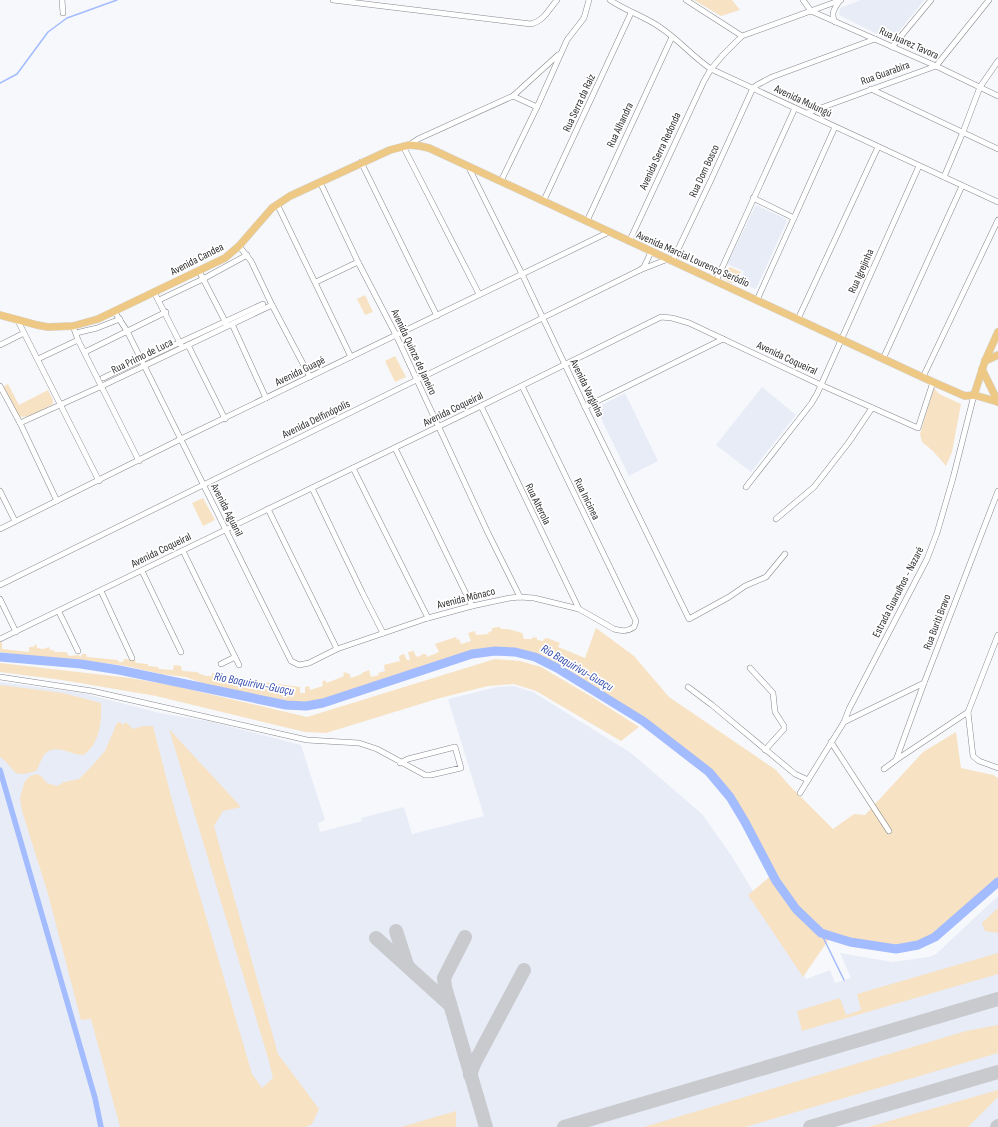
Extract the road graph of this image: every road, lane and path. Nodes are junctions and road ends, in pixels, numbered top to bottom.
1 (62, 0) edge
2 (333, 0) edge
3 (556, 0) edge
4 (610, 0) edge
5 (686, 0) edge
6 (803, 0) edge
7 (841, 0) edge
8 (931, 0) edge
9 (989, 0) edge
10 (591, 1) edge
11 (617, 2) edge
12 (811, 11) junction
13 (62, 13) dead end
14 (631, 13) junction
15 (835, 22) junction
16 (742, 36) junction
17 (672, 37) junction
18 (876, 39) junction
19 (892, 47) junction
20 (560, 54) junction
21 (998, 61) edge
22 (936, 66) junction
23 (711, 69) junction
24 (980, 87) junction
25 (753, 88) junction
26 (871, 89) junction
27 (513, 96) junction
28 (998, 96) edge
29 (537, 107) junction
30 (795, 108) junction
31 (807, 113) junction
32 (835, 127) junction
33 (963, 132) junction
34 (406, 146) junction
35 (878, 147) junction
36 (998, 149) edge
37 (361, 162) junction
38 (467, 165) junction
39 (919, 166) junction
40 (944, 177) junction
41 (501, 181) junction
42 (320, 182) junction
43 (962, 186) junction
44 (753, 198) junction
45 (544, 200) junction
46 (998, 202) edge
47 (277, 204) junction
48 (794, 218) junction
49 (998, 220) edge
50 (587, 222) junction
51 (609, 232) junction
52 (629, 242) junction
53 (239, 246) junction
54 (651, 252) junction
55 (247, 255) junction
56 (670, 260) junction
57 (358, 262) junction
58 (640, 270) junction
59 (200, 271) junction
60 (522, 274) junction
61 (203, 279) junction
62 (716, 281) junction
63 (316, 282) junction
64 (154, 292) junction
65 (479, 294) junction
66 (159, 300) junction
67 (757, 300) junction
68 (263, 304) dead end
69 (272, 305) junction
70 (114, 311) junction
71 (166, 312) junction
72 (0, 315) edge
73 (436, 316) junction
74 (543, 318) junction
75 (120, 319) junction
76 (798, 319) junction
77 (18, 321) junction
78 (228, 324) junction
79 (74, 330) junction
80 (127, 331) junction
81 (998, 332) edge
82 (24, 333) junction
83 (396, 335) junction
84 (842, 339) junction
85 (78, 340) junction
86 (724, 340) junction
87 (0, 345) edge
88 (181, 345) junction
89 (188, 345) junction
90 (995, 345) edge
91 (85, 352) junction
92 (998, 355) edge
93 (351, 357) junction
94 (883, 359) junction
95 (38, 360) junction
96 (143, 360) junction
97 (985, 361) junction
98 (565, 365) junction
99 (144, 366) junction
100 (982, 369) junction
101 (310, 377) junction
102 (923, 377) junction
103 (103, 378) dead end
104 (417, 380) junction
105 (933, 382) junction
106 (821, 385) junction
107 (0, 386) edge
108 (102, 386) junction
109 (522, 386) junction
110 (974, 395) junction
111 (266, 398) junction
112 (998, 402) edge
113 (61, 404) junction
114 (481, 406) junction
115 (585, 407) junction
116 (872, 408) junction
117 (225, 419) junction
118 (20, 423) junction
119 (438, 427) junction
120 (181, 439) junction
121 (395, 448) junction
122 (139, 461) junction
123 (353, 468) junction
124 (99, 480) junction
125 (204, 484) junction
126 (746, 487) dead end
127 (312, 488) junction
128 (0, 491) edge
129 (998, 491) edge
130 (57, 501) junction
131 (268, 509) junction
132 (776, 519) dead end
133 (15, 521) junction
134 (0, 529) edge
135 (226, 529) junction
136 (183, 551) junction
137 (785, 554) dead end
138 (142, 571) junction
139 (0, 585) edge
140 (101, 591) junction
141 (520, 597) junction
142 (0, 599) edge
143 (472, 606) junction
144 (579, 609) junction
145 (59, 612) junction
146 (428, 618) junction
147 (636, 621) joint
148 (16, 632) junction
149 (383, 633) junction
150 (998, 635) edge
151 (0, 639) edge
152 (337, 649) junction
153 (78, 651) dead end
154 (181, 652) dead end
155 (235, 657) junction
156 (132, 658) dead end
157 (221, 664) dead end
158 (239, 665) dead end
159 (299, 665) joint
160 (750, 668) dead end
161 (0, 677) edge
162 (924, 683) junction
163 (688, 687) dead end
164 (849, 709) junction
165 (968, 712) junction
166 (860, 714) junction
167 (844, 722) junction
168 (831, 742) junction
169 (765, 750) junction
170 (896, 760) junction
171 (400, 763) junction
172 (998, 768) edge
173 (884, 769) dead end
174 (808, 780) junction
175 (800, 793) dead end
176 (889, 831) dead end

1 - 13 street
2 - 3 street
4 - 11 street, Avenida Mulungú
5 - 16 street
6 - 12 street
7 - 12 street
7 - 15 street
8 - 19 street
9 - 22 street
10 - 20 street
11 - 14 street, Avenida Mulungú
12 - 15 street, Rua Juarez Tavora
12 - 16 street
14 - 17 street, Avenida Mulungú
14 - 45 street, Rua Serra da Raiz
15 - 18 street, Rua Juarez Tavora
16 - 23 street, Avenida Serra Redonda
17 - 23 street, Avenida Mulungú
17 - 50 street, Rua Alhandra
18 - 19 street, Rua Juarez Tavora
18 - 25 street
19 - 22 street, Rua Juarez Tavora
20 - 27 street
20 - 29 street
21 - 24 street
22 - 24 street, Rua Juarez Tavora
22 - 26 street, Rua Guarabira
23 - 25 street, Avenida Mulungú
23 - 52 street, Avenida Serra Redonda
24 - 28 street, Rua Juarez Tavora
24 - 33 street
25 - 30 street, Avenida Mulungú
25 - 56 street, Rua Dom Bosco
26 - 31 street, Rua Guarabira
26 - 33 street
27 - 29 street
27 - 34 street
29 - 41 street
30 - 31 street, Avenida Mulungú
30 - 44 street
31 - 32 street, Avenida Mulungú
32 - 35 street, Avenida Mulungú
32 - 48 street
33 - 36 street
33 - 40 street
34 - 37 main road, Avenida Candea
34 - 38 main road, Avenida Marcial Lourenço Seródio
34 - 65 street
35 - 39 street, Avenida Mulungú
35 - 76 street
37 - 42 main road, Avenida Candea
37 - 73 street
38 - 41 main road, Avenida Marcial Lourenço Seródio
38 - 60 street, Avenida Varginha
39 - 40 street, Avenida Mulungú
39 - 84 street, Rua Igrejinha
40 - 43 street, Avenida Mulungú
41 - 45 main road, Avenida Marcial Lourenço Seródio
42 - 47 main road, Avenida Candea
42 - 57 street, Avenida Quinze de Janeiro
43 - 46 street, Avenida Mulungú
43 - 94 street
44 - 48 street
44 - 62 street
45 - 50 main road, Avenida Marcial Lourenço Seródio
47 - 53 main road, Avenida Candea
47 - 63 street
48 - 67 street
49 - 102 street
50 - 51 main road, Avenida Marcial Lourenço Seródio
51 - 52 main road, Avenida Marcial Lourenço Seródio
51 - 60 street, Avenida Guapé
52 - 54 main road, Avenida Marcial Lourenço Seródio
53 - 55 street
53 - 59 main road, Avenida Candea
54 - 56 main road, Avenida Marcial Lourenço Seródio
54 - 58 street
55 - 61 street
55 - 69 street
56 - 58 street, Avenida Delfinópolis
56 - 62 main road, Avenida Marcial Lourenço Seródio
57 - 63 street
57 - 83 street, Avenida Quinze de Janeiro
58 - 74 street, Avenida Delfinópolis
59 - 61 street
59 - 64 main road, Avenida Candea
60 - 65 street, Avenida Guapé
60 - 74 street, Avenida Varginha
61 - 66 street
61 - 78 street
62 - 67 main road, Avenida Marcial Lourenço Seródio
63 - 93 street
64 - 66 street
64 - 70 main road, Avenida Candea
65 - 73 street, Avenida Guapé
66 - 71 street
67 - 76 main road, Avenida Marcial Lourenço Seródio
68 - 78 street
69 - 78 street, Rua Primo de Luca
69 - 101 street
70 - 75 street, Avenida Aguanil
70 - 79 main road, Avenida Candea
71 - 80 street
71 - 88 street
72 - 77 main road, Avenida Candea
73 - 83 street, Avenida Guapé
74 - 98 street, Avenida Varginha
74 - 104 street, Avenida Delfinópolis
75 - 79 street
75 - 80 street, Avenida Aguanil
76 - 84 main road, Avenida Marcial Lourenço Seródio
77 - 79 main road, Avenida Candea
77 - 82 street
78 - 88 street
78 - 89 street, Rua Primo de Luca
78 - 111 street
79 - 85 street
80 - 91 street
80 - 96 street, Avenida Aguanil
81 - 90 main road
82 - 87 street
82 - 95 street
83 - 93 street, Avenida Guapé
83 - 104 street, Avenida Quinze de Janeiro
84 - 94 main road, Avenida Marcial Lourenço Seródio
84 - 106 street, Rua Igrejinha
85 - 91 street
85 - 95 street
86 - 98 street, Avenida Coqueiral
86 - 106 street, Avenida Coqueiral
86 - 115 street
88 - 89 street, Rua Primo de Luca
88 - 96 street
88 - 99 street, Rua Primo de Luca
89 - 117 street
90 - 97 main road
91 - 108 street
92 - 97 main road
93 - 101 street, Avenida Guapé
94 - 102 main road, Avenida Marcial Lourenço Seródio
95 - 113 street
96 - 99 street, Avenida Aguanil
96 - 103 street
97 - 100 main road
98 - 109 street, Avenida Coqueiral
98 - 115 street, Avenida Varginha
99 - 108 street, Rua Primo de Luca
99 - 120 street, Avenida Aguanil
100 - 110 main road
100 - 112 main road
101 - 111 street, Avenida Guapé
102 - 105 main road, Avenida Marcial Lourenço Seródio
104 - 119 street, Avenida Quinze de Janeiro
104 - 125 street, Avenida Delfinópolis
105 - 110 main road, Avenida Marcial Lourenço Seródio
105 - 116 street, Avenida Coqueiral
106 - 116 street, Avenida Coqueiral
106 - 126 street, Rua Igrejinha
107 - 118 street
108 - 113 street, Rua Primo de Luca
108 - 122 street
109 - 114 street, Avenida Coqueiral
109 - 147 street, Rua Inicinea
110 - 112 main road, Avenida Marcial Lourenço Seródio
110 - 164 street, Estrada Guarulhos - Nazaré
111 - 117 street, Avenida Guapé
113 - 118 street, Rua Primo de Luca
113 - 124 street
114 - 119 street, Avenida Coqueiral
114 - 144 street, Rua Alterola
115 - 137 street, Avenida Varginha
116 - 132 street
117 - 120 street, Avenida Guapé
118 - 130 street
119 - 121 street, Avenida Coqueiral
119 - 141 street, Avenida Quinze de Janeiro
120 - 122 street, Avenida Guapé
120 - 125 street, Avenida Aguanil
121 - 123 street, Avenida Coqueiral
121 - 143 street
122 - 124 street, Avenida Guapé
123 - 127 street, Avenida Coqueiral
123 - 146 street
124 - 130 street, Avenida Guapé
125 - 135 street, Avenida Aguanil
125 - 139 street, Avenida Delfinópolis
127 - 131 street, Avenida Coqueiral
127 - 149 street
128 - 133 street
129 - 162 street, Rua Buriti Bravo
130 - 133 street, Avenida Guapé
131 - 135 street, Avenida Coqueiral
131 - 152 street
133 - 134 street, Avenida Guapé
135 - 136 street, Avenida Coqueiral
135 - 159 street, Avenida Aguanil
136 - 138 street, Avenida Coqueiral
136 - 155 street
138 - 140 street, Avenida Coqueiral
138 - 154 street
140 - 145 street, Avenida Coqueiral
140 - 156 street
141 - 143 street, Avenida Mônaco
141 - 144 street, Avenida Mônaco
142 - 148 street
143 - 146 street, Avenida Mônaco
144 - 147 street, Avenida Mônaco
145 - 148 street, Avenida Coqueiral
145 - 153 street
146 - 149 street, Avenida Mônaco
148 - 151 street, Avenida Coqueiral
149 - 152 street, Avenida Mônaco
150 - 165 street
152 - 159 street, Avenida Mônaco
155 - 157 street
155 - 158 street
160 - 169 street
161 - 171 street
162 - 166 street
162 - 170 street, Rua Buriti Bravo
163 - 169 street
164 - 166 street
164 - 167 street, Estrada Guarulhos - Nazaré
165 - 170 street
165 - 172 street
166 - 167 street
167 - 168 street, Estrada Guarulhos - Nazaré
168 - 174 street, Estrada Guarulhos - Nazaré
168 - 176 street
169 - 174 street
170 - 173 street
171 - 171 street
174 - 175 street, Estrada Guarulhos - Nazaré

